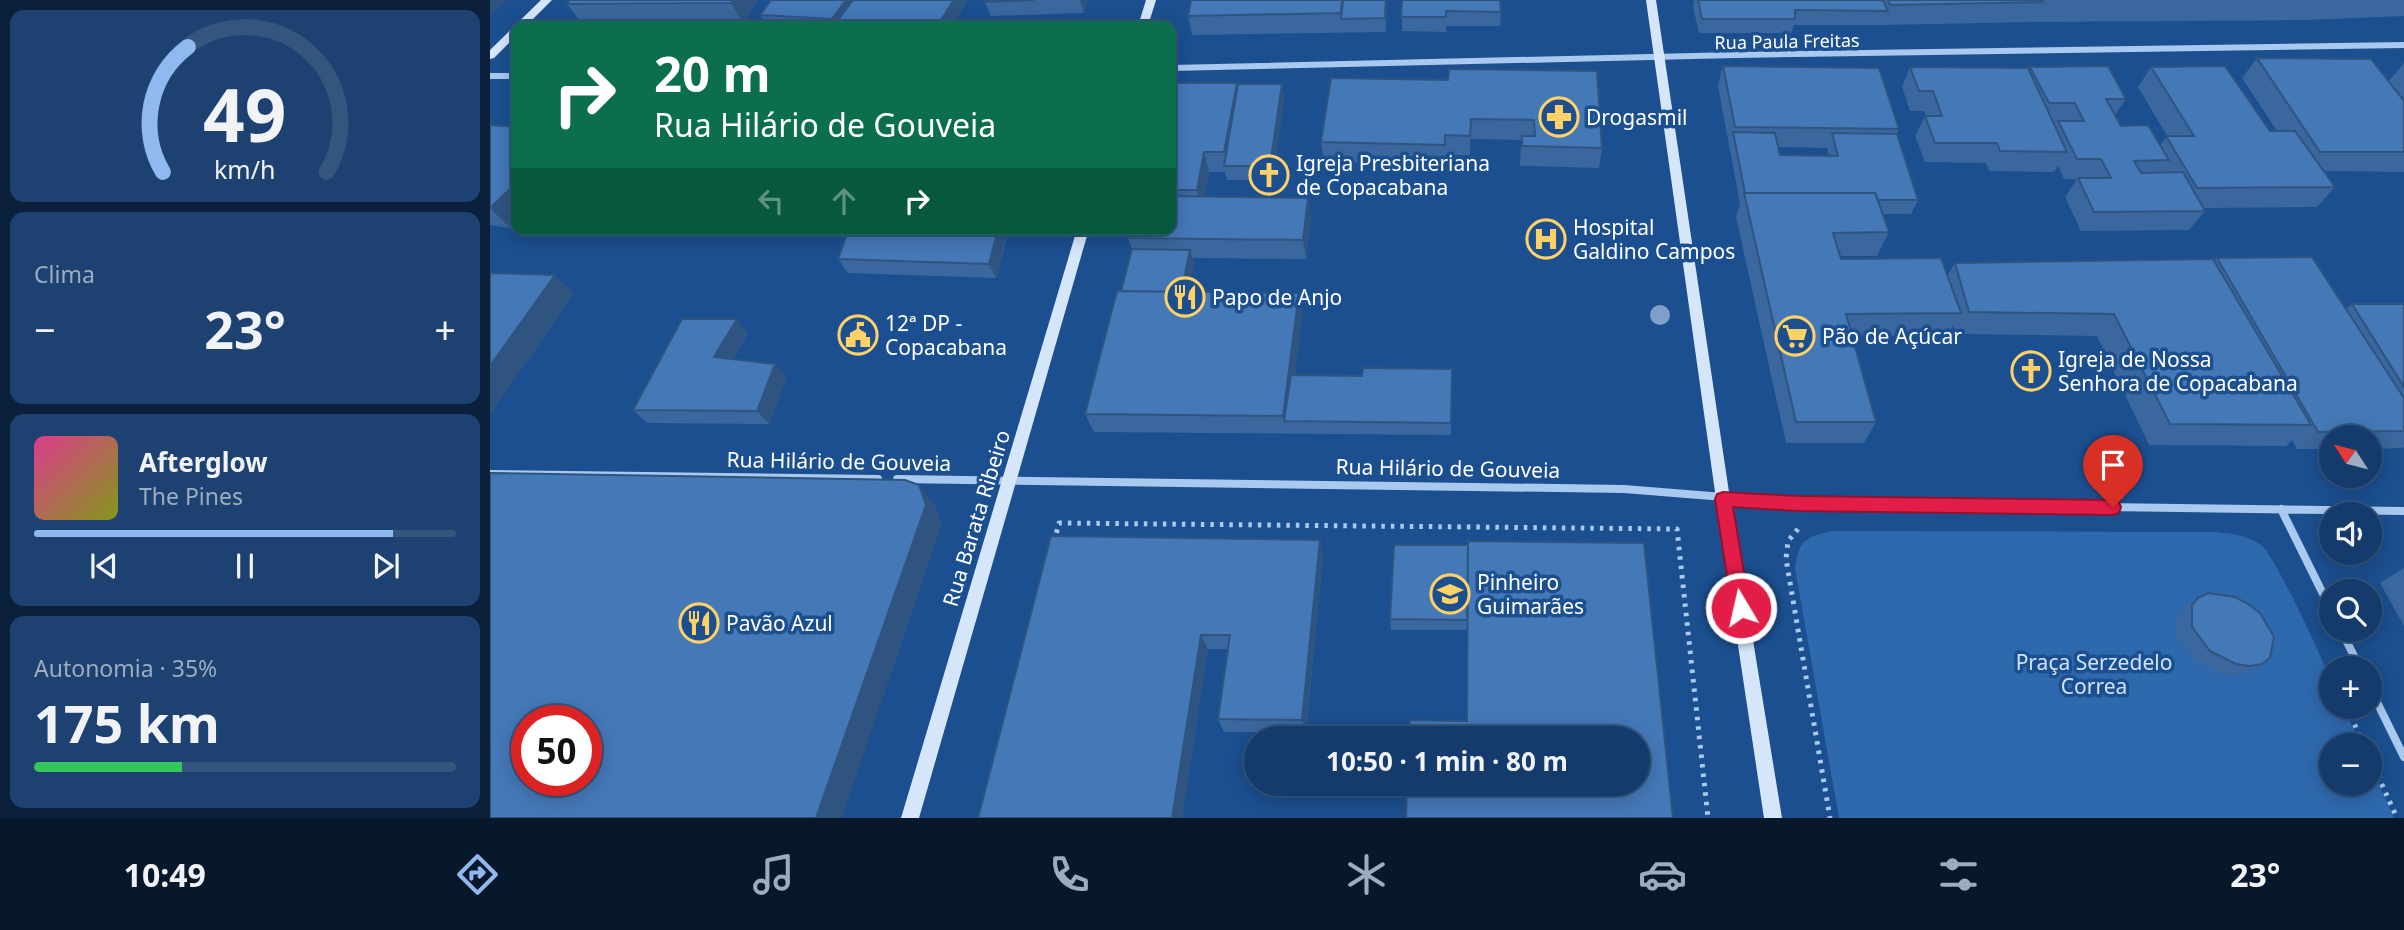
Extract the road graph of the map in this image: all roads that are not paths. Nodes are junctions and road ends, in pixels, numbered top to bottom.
1 (547, 0) edge
2 (1151, 0) edge
3 (1651, 0) edge
4 (525, 21) edge
5 (1145, 21) edge
6 (511, 35) edge
7 (2404, 45) edge
8 (490, 56) edge
9 (1660, 59) junction
10 (1176, 68) edge
11 (490, 76) edge
12 (511, 76) edge
13 (1081, 235) edge
14 (490, 474) edge
15 (1009, 480) junction
16 (1723, 499) junction
17 (2281, 509) junction
18 (2404, 511) edge
19 (2319, 586) edge
20 (2382, 712) edge
21 (2404, 757) edge
22 (910, 818) edge
23 (1773, 818) edge

1 - 4 main road
2 - 5 main road
3 - 9 main road
6 - 8 main road
7 - 9 street, Rua Paula Freitas
9 - 10 street, Rua Paula Freitas
9 - 16 main road
11 - 12 street
13 - 15 main road, Rua Barata Ribeiro
14 - 15 street, Rua Hilário de Gouveia
15 - 16 street, Rua Hilário de Gouveia
15 - 22 main road, Rua Barata Ribeiro
16 - 17 street, Rua Hilário de Gouveia
16 - 23 main road
17 - 18 street, Rua Hilário de Gouveia
17 - 19 street
20 - 21 street

